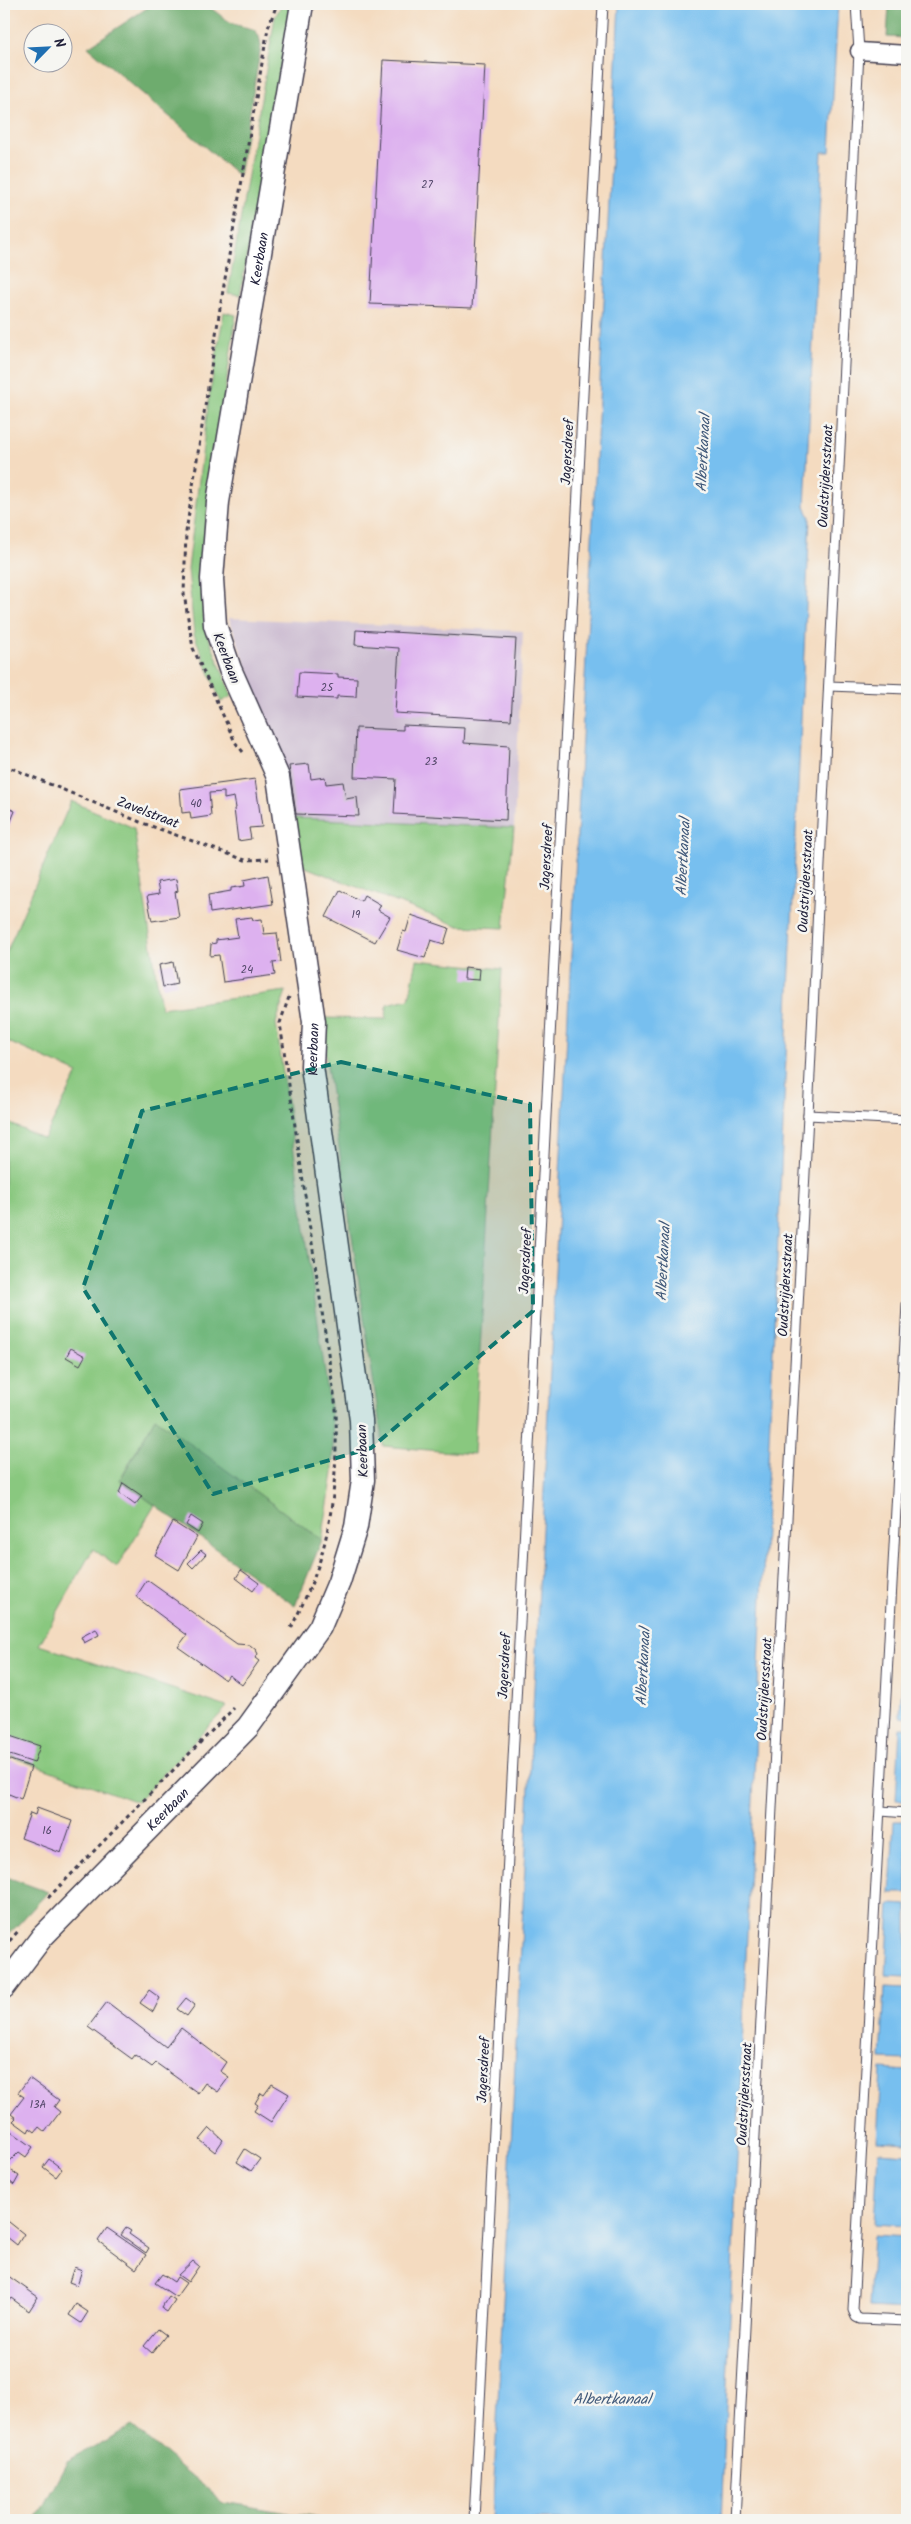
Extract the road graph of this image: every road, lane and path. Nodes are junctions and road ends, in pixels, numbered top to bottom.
1 (277, 4) edge
2 (302, 4) edge
3 (603, 4) edge
4 (856, 4) edge
5 (859, 51) junction
6 (907, 54) edge
7 (829, 686) junction
8 (907, 689) edge
9 (248, 758) dead end
10 (4, 765) edge
11 (271, 849) dead end
12 (290, 988) dead end
13 (808, 1115) junction
14 (907, 1120) edge
15 (907, 1304) edge
16 (286, 1638) dead end
17 (237, 1706) dead end
18 (880, 1811) junction
19 (907, 1813) edge
20 (42, 1906) dead end
21 (23, 1926) dead end
22 (4, 1947) edge
23 (4, 1987) edge
24 (907, 2321) edge
25 (474, 2520) edge
26 (735, 2520) edge

1 - 9 path
2 - 23 street, Keerbaan
3 - 25 lane, Jagersdreef
4 - 5 lane
5 - 6 street
5 - 7 lane, Oudstrijdersstraat
7 - 8 lane
7 - 13 lane, Oudstrijdersstraat
10 - 11 path, Zavelstraat
12 - 16 path
13 - 14 lane
13 - 26 lane, Oudstrijdersstraat
15 - 18 lane
17 - 20 path
18 - 19 lane
18 - 24 lane
21 - 22 path

